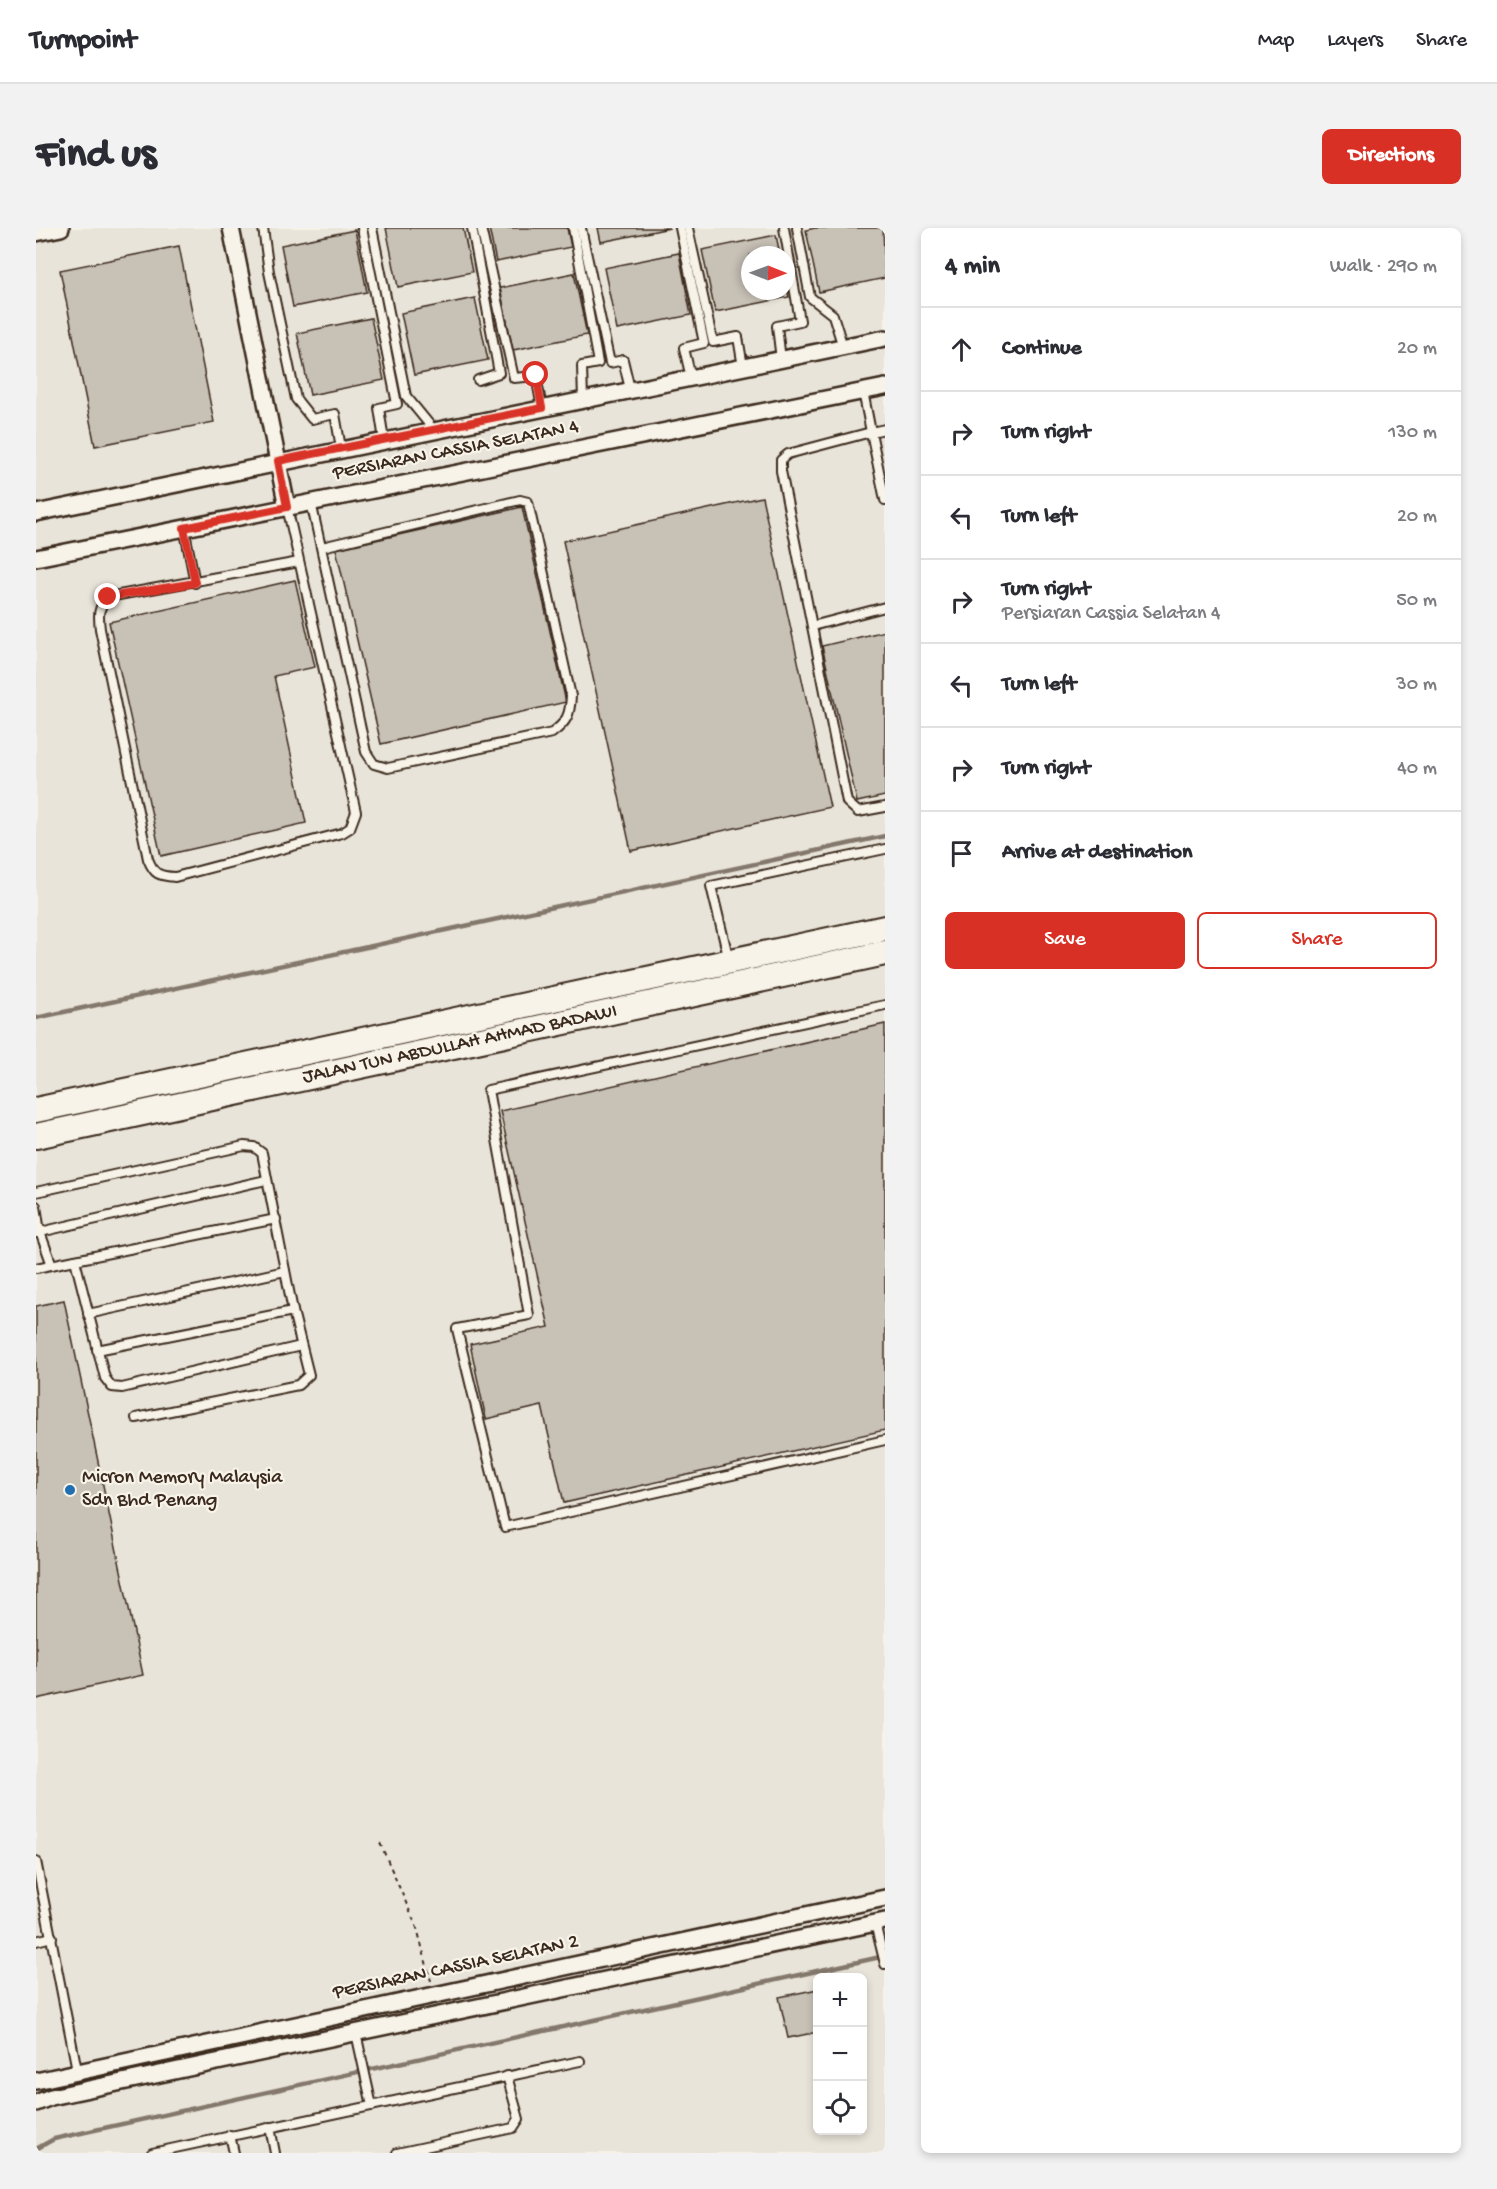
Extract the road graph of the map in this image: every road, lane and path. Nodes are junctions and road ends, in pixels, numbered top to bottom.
1 (61, 228) edge
2 (231, 228) edge
3 (263, 228) edge
4 (362, 228) edge
5 (372, 228) edge
6 (472, 228) edge
7 (481, 228) edge
8 (573, 228) edge
9 (582, 228) edge
10 (680, 228) edge
11 (688, 228) edge
12 (784, 228) edge
13 (797, 228) edge
14 (36, 233) edge
15 (885, 338) edge
16 (843, 347) junction
17 (781, 360) junction
18 (743, 367) junction
19 (691, 378) junction
20 (478, 380) dead end
21 (885, 387) edge
22 (630, 389) junction
23 (863, 391) junction
24 (583, 400) junction
25 (542, 408) junction
26 (433, 429) junction
27 (885, 429) edge
28 (871, 432) junction
29 (384, 440) junction
30 (341, 448) junction
31 (278, 461) junction
32 (885, 500) edge
33 (311, 502) junction
34 (287, 507) junction
35 (36, 513) edge
36 (184, 528) junction
37 (322, 547) junction
38 (36, 558) edge
39 (299, 562) junction
40 (195, 583) junction
41 (885, 607) edge
42 (812, 626) junction
43 (885, 807) edge
44 (885, 849) edge
45 (885, 928) edge
46 (885, 953) edge
47 (729, 961) junction
48 (885, 1005) edge
49 (36, 1110) edge
50 (36, 1137) edge
51 (267, 1180) junction
52 (36, 1192) edge
53 (36, 1206) edge
54 (276, 1219) junction
55 (38, 1232) edge
56 (75, 1260) junction
57 (52, 1264) junction
58 (36, 1268) edge
59 (285, 1272) junction
60 (293, 1311) junction
61 (88, 1314) junction
62 (301, 1346) junction
63 (97, 1350) junction
64 (136, 1418) dead end
65 (885, 1440) edge
66 (380, 1843) dead end
67 (36, 1862) edge
68 (885, 1898) edge
69 (880, 1922) edge
70 (52, 1938) junction
71 (36, 1941) edge
72 (885, 1964) edge
73 (434, 1994) junction
74 (356, 2033) junction
75 (580, 2061) dead end
76 (77, 2070) junction
77 (507, 2076) junction
78 (36, 2081) edge
79 (36, 2103) edge
80 (372, 2106) junction
81 (270, 2127) junction
82 (230, 2135) junction
83 (152, 2153) edge
84 (234, 2153) edge
85 (275, 2153) edge
86 (396, 2153) edge

1 - 14 street
2 - 31 street
3 - 30 lane
4 - 29 lane
5 - 26 lane
6 - 20 lane
7 - 25 lane
8 - 24 lane
9 - 22 lane
10 - 19 lane
11 - 18 lane
12 - 17 lane
13 - 16 lane
15 - 16 street
16 - 17 street
17 - 18 street
18 - 19 street
19 - 22 street
21 - 23 street, PERSIARAN CASSIA SELATAN 4
22 - 24 street
23 - 28 lane
23 - 33 street, PERSIARAN CASSIA SELATAN 4
24 - 25 street
25 - 26 street
26 - 29 street
27 - 28 lane
28 - 32 lane
28 - 42 lane
29 - 30 street
30 - 31 street
31 - 34 street
31 - 35 street
33 - 34 street, PERSIARAN CASSIA SELATAN 4
33 - 37 lane
34 - 36 street, PERSIARAN CASSIA SELATAN 4
34 - 39 lane
36 - 38 street, PERSIARAN CASSIA SELATAN 4
36 - 40 lane
37 - 37 lane
39 - 40 lane
39 - 40 lane
41 - 42 lane
42 - 43 lane
44 - 47 lane
45 - 47 main road, JALAN TUN ABDULLAH AHMAD BADAWI
46 - 50 main road, JALAN TUN ABDULLAH AHMAD BADAWI
47 - 49 main road, JALAN TUN ABDULLAH AHMAD BADAWI
48 - 65 lane
51 - 52 lane
51 - 54 lane
51 - 55 lane
53 - 55 lane
54 - 56 lane
54 - 59 lane
55 - 57 lane
56 - 57 lane
56 - 61 lane
57 - 58 lane
59 - 60 lane
59 - 61 lane
60 - 62 lane
60 - 63 lane
61 - 63 lane
62 - 63 lane
62 - 64 lane
66 - 73 path
67 - 70 lane
68 - 73 street, PERSIARAN CASSIA SELATAN 2
69 - 72 lane
69 - 74 street
70 - 71 lane
70 - 76 lane
73 - 76 street, PERSIARAN CASSIA SELATAN 2
74 - 79 street
74 - 80 lane
75 - 77 lane
76 - 78 street, PERSIARAN CASSIA SELATAN 2
77 - 80 lane
77 - 86 lane
80 - 81 lane
81 - 82 lane
81 - 85 lane
82 - 83 lane
82 - 84 lane

